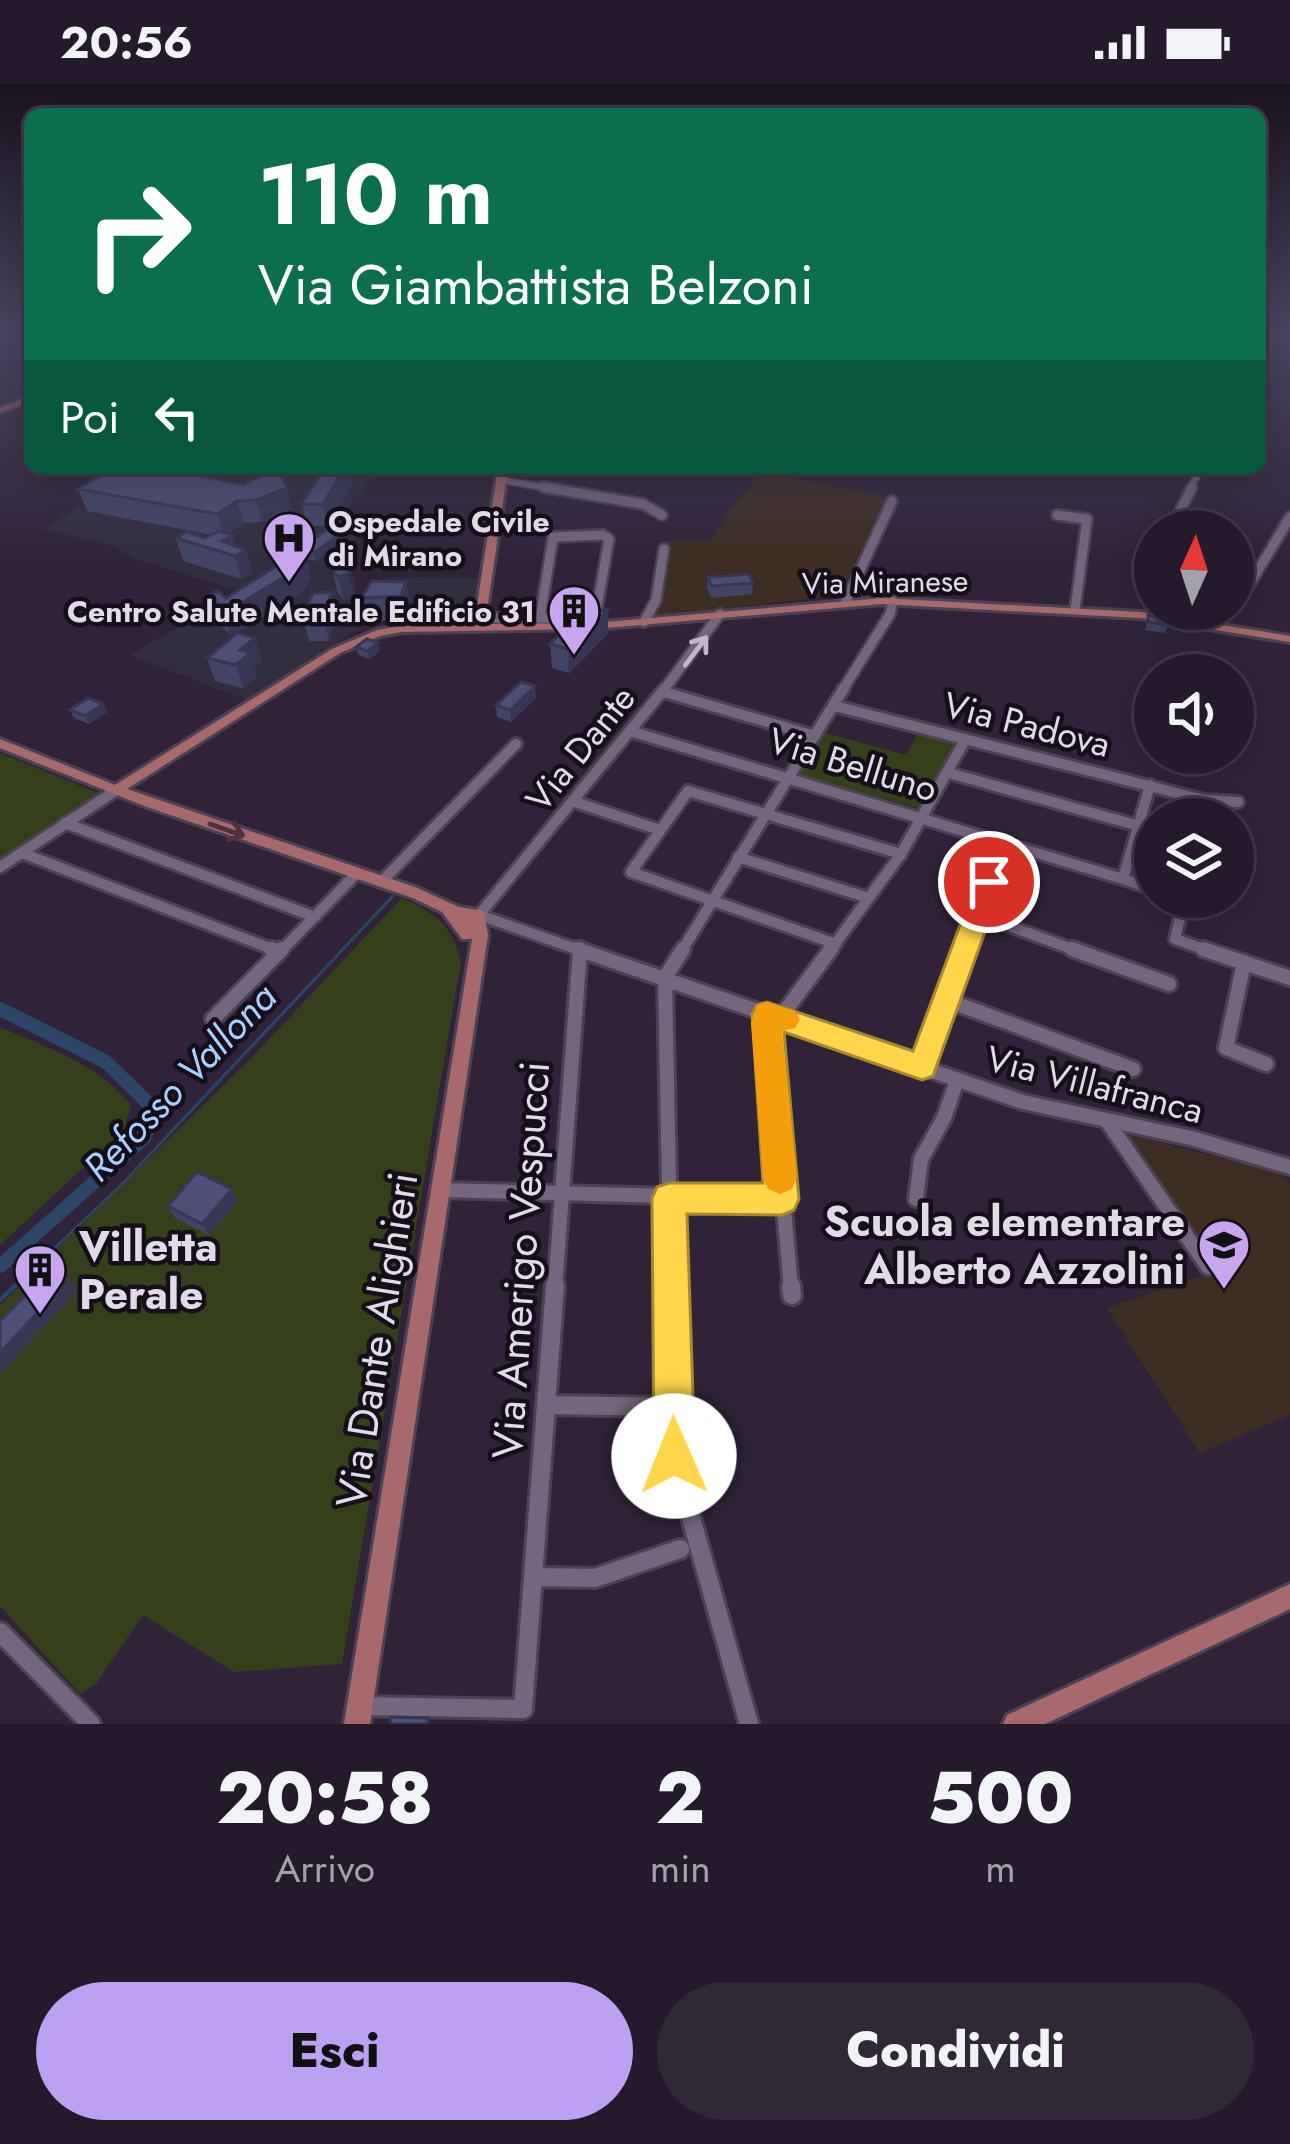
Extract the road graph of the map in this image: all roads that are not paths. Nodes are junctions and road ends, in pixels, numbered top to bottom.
1 (502, 474) edge
2 (1199, 474) edge
3 (892, 501) dead end
4 (1181, 510) edge
5 (662, 515) dead end
6 (1057, 515) dead end
7 (1290, 517) edge
8 (664, 549) dead end
9 (1254, 577) edge
10 (846, 601) junction
11 (893, 601) junction
12 (1076, 610) junction
13 (720, 614) junction
14 (1134, 616) edge
15 (540, 618) junction
16 (480, 622) junction
17 (594, 622) junction
18 (644, 622) junction
19 (1238, 630) edge
20 (1290, 639) edge
21 (664, 692) junction
22 (835, 706) junction
23 (633, 732) junction
24 (815, 736) junction
25 (965, 740) junction
26 (0, 743) edge
27 (516, 744) dead end
28 (949, 773) junction
29 (789, 776) junction
30 (1150, 785) junction
31 (118, 789) junction
32 (1147, 798) edge
33 (1197, 798) edge
34 (575, 802) junction
35 (765, 814) junction
36 (924, 817) junction
37 (65, 823) junction
38 (1134, 825) edge
39 (660, 830) junction
40 (1134, 843) edge
41 (22, 853) junction
42 (901, 854) junction
43 (738, 856) junction
44 (0, 867) edge
45 (357, 873) junction
46 (1123, 879) junction
47 (381, 882) junction
48 (989, 882) dead end
49 (1134, 883) edge
50 (433, 898) junction
51 (869, 898) junction
52 (711, 900) junction
53 (485, 910) junction
54 (977, 914) junction
55 (314, 917) junction
56 (1179, 918) edge
57 (467, 935) junction
58 (836, 944) junction
59 (580, 949) junction
60 (277, 951) junction
61 (1244, 962) junction
62 (473, 968) junction
63 (1290, 978) edge
64 (665, 979) junction
65 (1169, 984) dead end
66 (944, 999) junction
67 (774, 1016) junction
68 (213, 1018) dead end
69 (1266, 1064) dead end
70 (922, 1067) junction
71 (1133, 1069) dead end
72 (958, 1079) junction
73 (1107, 1120) junction
74 (1290, 1167) edge
75 (439, 1190) junction
76 (563, 1194) junction
77 (669, 1198) junction
78 (782, 1199) junction
79 (916, 1199) dead end
80 (1208, 1267) dead end
81 (792, 1294) dead end
82 (547, 1405) junction
83 (674, 1407) junction
84 (680, 1549) dead end
85 (533, 1577) junction
86 (1290, 1596) edge
87 (0, 1632) edge
88 (1064, 1714) edge
89 (358, 1715) edge
90 (91, 1724) edge
91 (748, 1724) edge
92 (1016, 1724) edge

1 - 5 street
1 - 16 main road
2 - 4 street
3 - 10 street
6 - 12 street
7 - 9 street
8 - 18 street
10 - 11 main road, Via Miranese
10 - 13 main road, Via Miranese
11 - 12 main road, Via Miranese
11 - 22 street
12 - 14 main road, Via Miranese
13 - 18 main road, Via Miranese
21 -> 13 street, Via Dante
15 - 16 street, Via Miranese
15 - 17 street, Via Miranese
15 - 17 street
16 - 17 main road, Via Miranese
16 - 31 main road
17 - 18 main road, Via Miranese
19 - 20 main road, Via Miranese
21 - 23 street, Via Dante
21 - 24 street
22 - 24 street
22 - 25 street, Via Padova
23 - 29 street, Via Belluno
23 - 34 street, Via Dante
24 - 29 street
25 - 28 street
25 - 30 street, Via Padova
26 - 31 main road, Via Villafranca
27 - 47 street
28 - 36 street
28 - 38 street, Via Padova
29 - 35 street
29 - 36 street, Via Belluno
30 - 32 street
30 - 33 street, Via Padova
31 - 37 street
31 -> 45 main road, Via Villafranca
34 - 39 street
34 - 53 street, Via Dante
35 - 39 street
35 - 42 street
35 - 43 street
36 - 42 street
36 - 46 street, Via Belluno
37 - 41 street
37 - 55 street
39 - 52 street
40 - 46 street
41 - 44 street
41 - 60 street
42 - 51 street
43 - 51 street
43 - 52 street
45 - 47 main road, Via Villafranca
45 - 55 street
46 - 49 street, Via Belluno
47 - 50 main road, Via Villafranca
48 - 54 street
50 - 53 main road, Via Villafranca
50 - 57 main road
51 - 58 street
52 - 58 street
52 - 64 street
53 - 57 main road
53 - 59 street, Via Villafranca
53 - 62 main road, Via Dante Alighieri
54 - 65 street
54 - 66 street
55 - 60 street
56 - 61 street
57 - 62 main road, Via Dante Alighieri
58 - 67 street
59 - 64 street, Via Villafranca
59 - 76 street, Via Amerigo Vespucci
60 - 68 street
61 - 63 street
61 - 69 street
62 - 75 main road, Via Dante Alighieri
64 - 67 street, Via Villafranca
64 - 77 street
66 - 70 street
66 - 71 street
67 - 70 street, Via Villafranca
67 - 78 street
70 - 72 street, Via Villafranca
72 - 73 street, Via Villafranca
72 - 79 street
73 - 74 street, Via Villafranca
73 - 80 street
75 - 76 street
75 - 89 main road, Via Dante Alighieri
76 - 77 street
76 - 82 street, Via Amerigo Vespucci
77 - 78 street
77 - 83 street
78 - 81 street
82 - 83 street
82 - 85 street, Via Amerigo Vespucci
83 - 91 street
84 - 85 street
85 - 89 street, Via Amerigo Vespucci
86 - 88 main road
87 - 90 street
88 - 92 main road

